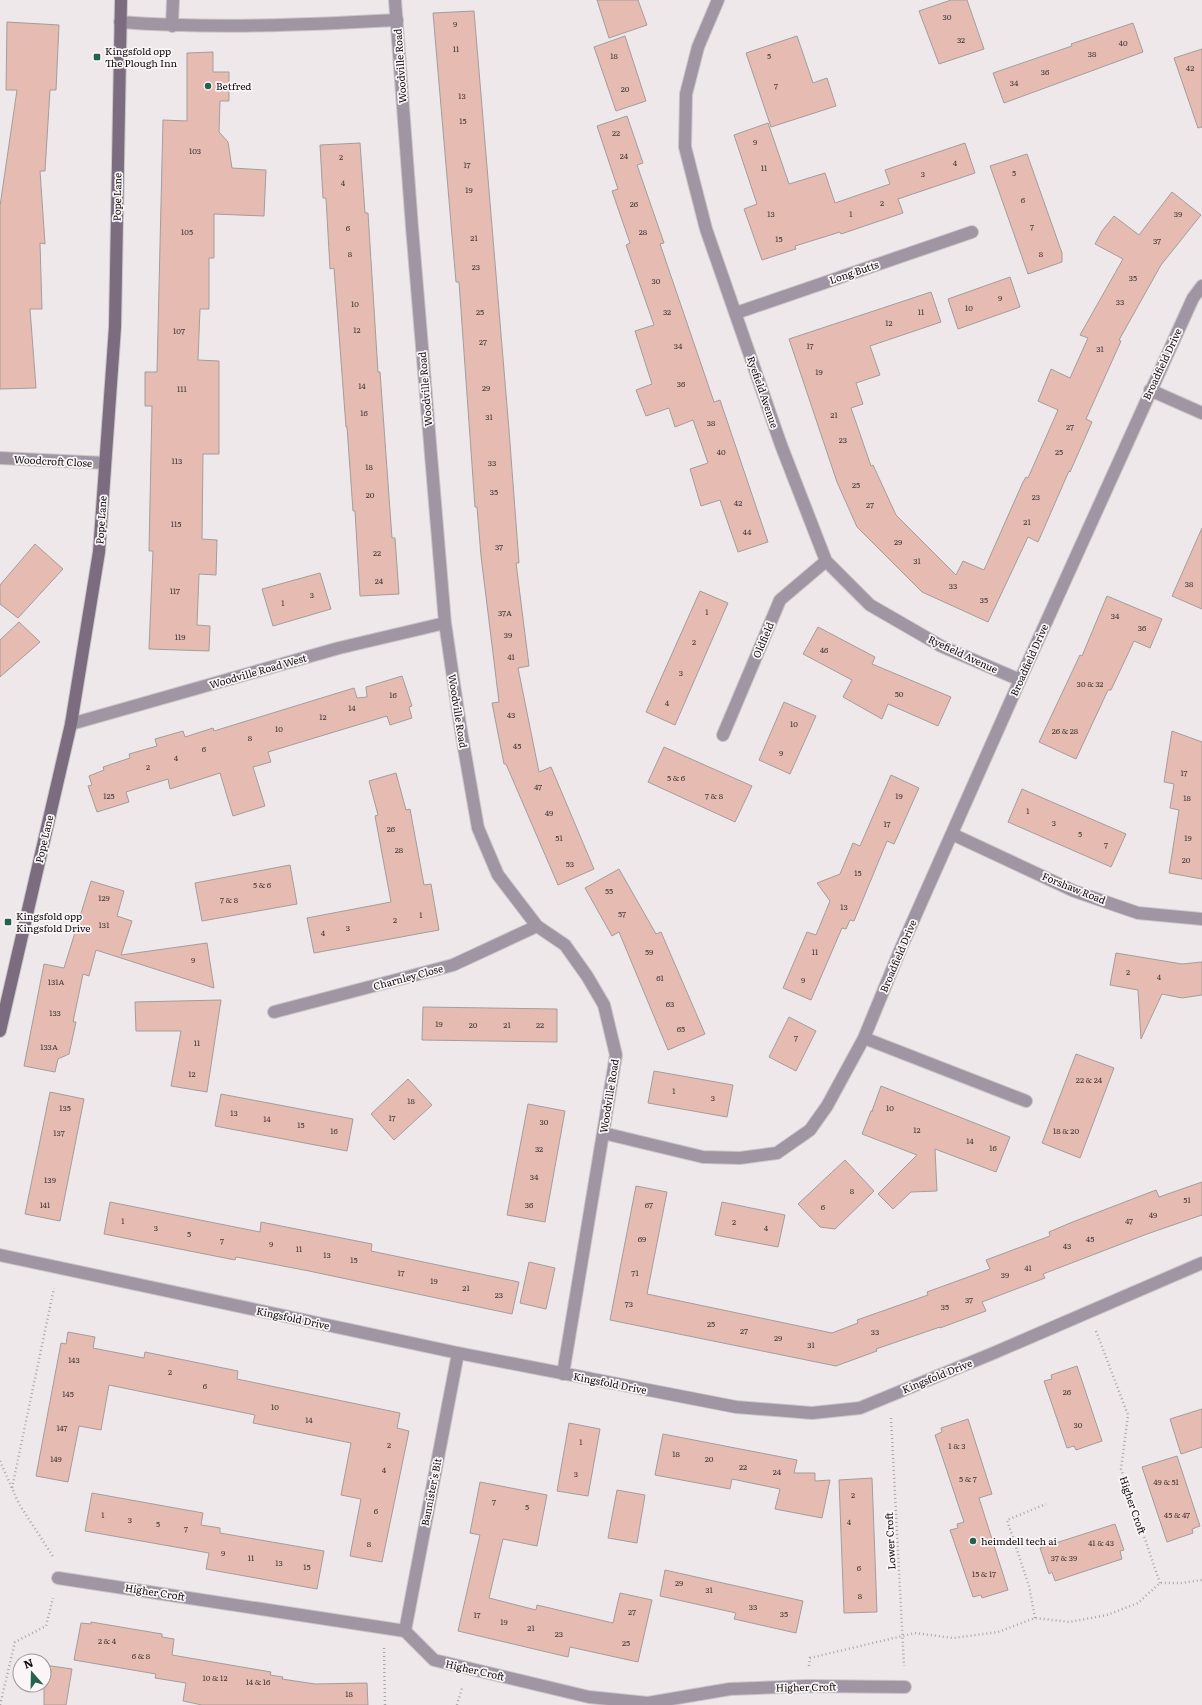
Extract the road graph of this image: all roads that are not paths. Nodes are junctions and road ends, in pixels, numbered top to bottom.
1 (121, 0) edge
2 (173, 0) edge
3 (395, 0) edge
4 (718, 0) edge
5 (397, 20) junction
6 (120, 22) junction
7 (172, 26) junction
8 (972, 232) dead end
9 (1202, 286) edge
10 (736, 313) junction
11 (1150, 390) junction
12 (1202, 413) edge
13 (0, 458) edge
14 (105, 463) junction
15 (826, 561) junction
16 (445, 623) junction
17 (1020, 680) junction
18 (71, 724) junction
19 (723, 736) dead end
20 (952, 834) junction
21 (1202, 919) edge
22 (538, 926) junction
23 (274, 1012) dead end
24 (0, 1031) edge
25 (864, 1038) junction
26 (1026, 1101) dead end
27 (603, 1133) junction
28 (0, 1255) edge
29 (1202, 1263) edge
30 (458, 1353) junction
31 (563, 1374) junction
32 (58, 1578) road end
33 (405, 1631) junction
34 (905, 1687) road end

1 - 6 street, Pope Lane
2 - 7 street
3 - 5 street, Woodville Road
4 - 10 street, Ryefield Avenue
5 - 7 street
5 - 16 street, Woodville Road
6 - 7 street
6 - 14 street, Pope Lane
8 - 10 street, Long Butts
9 - 11 street, Broadfield Drive
10 - 15 street, Ryefield Avenue
11 - 12 street
11 - 17 street, Broadfield Drive
13 - 14 street, Woodcroft Close
14 - 18 street, Pope Lane
15 - 17 street, Ryefield Avenue
15 - 19 street, Oldfield
16 - 18 street, Woodville Road West
16 - 22 street, Woodville Road
17 - 20 street, Broadfield Drive
18 - 24 street, Pope Lane
20 - 21 street, Forshaw Road
20 - 25 street, Broadfield Drive
22 - 23 street, Charnley Close
22 - 27 street, Woodville Road
25 - 26 street
25 - 27 street, Broadfield Drive
27 - 31 street, Woodville Road
28 - 30 street, Kingsfold Drive
29 - 31 street, Kingsfold Drive
30 - 31 street, Kingsfold Drive
30 - 33 street, Bannister's Bit
32 - 33 street, Higher Croft
33 - 34 street, Higher Croft

